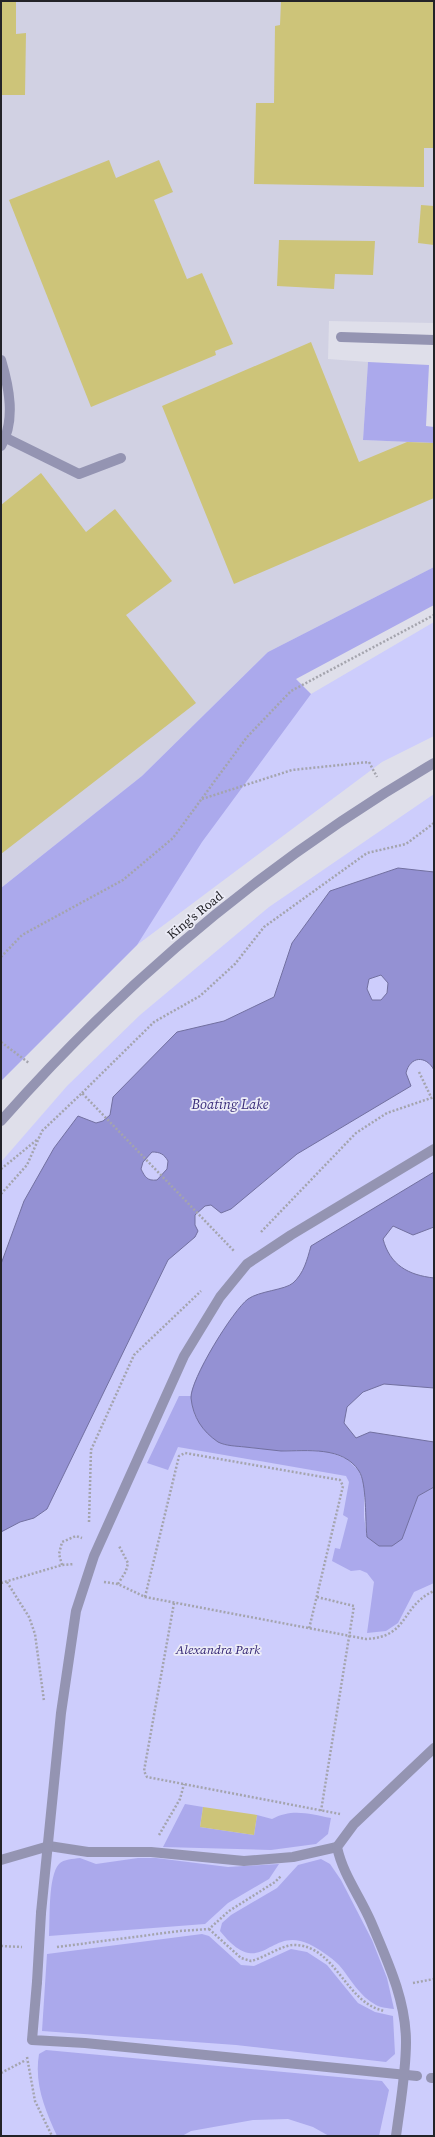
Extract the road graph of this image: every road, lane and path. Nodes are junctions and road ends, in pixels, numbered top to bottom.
1 (341, 337) dead end
2 (434, 340) edge
3 (1, 360) edge
4 (3, 442) edge
5 (121, 458) dead end
6 (434, 615) edge
7 (434, 763) edge
8 (377, 777) dead end
9 (201, 799) junction
10 (434, 823) edge
11 (1, 957) edge
12 (1, 1042) edge
13 (30, 1063) dead end
14 (419, 1072) dead end
15 (82, 1093) junction
16 (433, 1097) edge
17 (1, 1121) edge
18 (39, 1139) junction
19 (434, 1149) edge
20 (1, 1169) edge
21 (1, 1194) edge
22 (247, 1264) junction
23 (203, 1289) dead end
24 (105, 1532) junction
25 (91, 1540) junction
26 (94, 1556) junction
27 (62, 1564) junction
28 (87, 1578) junction
29 (7, 1582) junction
30 (1, 1583) edge
31 (118, 1584) junction
32 (434, 1591) edge
33 (145, 1597) junction
34 (317, 1597) junction
35 (174, 1603) junction
36 (309, 1629) junction
37 (349, 1637) junction
38 (45, 1708) dead end
39 (434, 1748) edge
40 (184, 1784) junction
41 (321, 1811) junction
42 (354, 1824) junction
43 (49, 1846) junction
44 (337, 1847) junction
45 (150, 1852) junction
46 (283, 1858) junction
47 (1, 1860) edge
48 (209, 1929) junction
49 (1, 1946) edge
50 (24, 1947) dead end
51 (56, 1948) dead end
52 (402, 2014) junction
53 (32, 2040) junction
54 (26, 2060) junction
55 (1, 2073) edge
56 (404, 2075) junction
57 (417, 2076) dead end
58 (52, 2136) edge
59 (396, 2136) edge

1 - 2 street
3 - 4 street
4 - 5 street
6 - 9 path
7 - 17 street, King's Road
8 - 9 path
9 - 11 path
10 - 15 path
12 - 13 path
14 - 16 path
15 - 18 path
15 - 22 path
16 - 22 path
18 - 20 path
18 - 21 path
19 - 22 street
22 - 24 street
23 - 25 path
24 - 25 path
24 - 26 street
24 - 31 path
25 - 27 path
26 - 27 path
26 - 28 street
27 - 29 path
28 - 31 path
28 - 43 street
29 - 30 path
29 - 38 path
31 - 33 path
32 - 37 path
33 - 34 path
33 - 35 path
34 - 36 path
34 - 37 path
35 - 36 path
35 - 40 path
36 - 37 path
37 - 41 path
39 - 42 street
40 - 41 path
40 - 45 path
41 - 42 path
42 - 44 street
43 - 45 street
43 - 47 street
43 - 53 street, bridge
44 - 46 street
44 - 52 street
45 - 46 street
46 - 48 path
48 - 51 path
48 - 52 path
49 - 50 path
52 - 56 street
53 - 54 path
53 - 56 street
54 - 55 path
54 - 58 path
56 - 57 street
56 - 59 street

